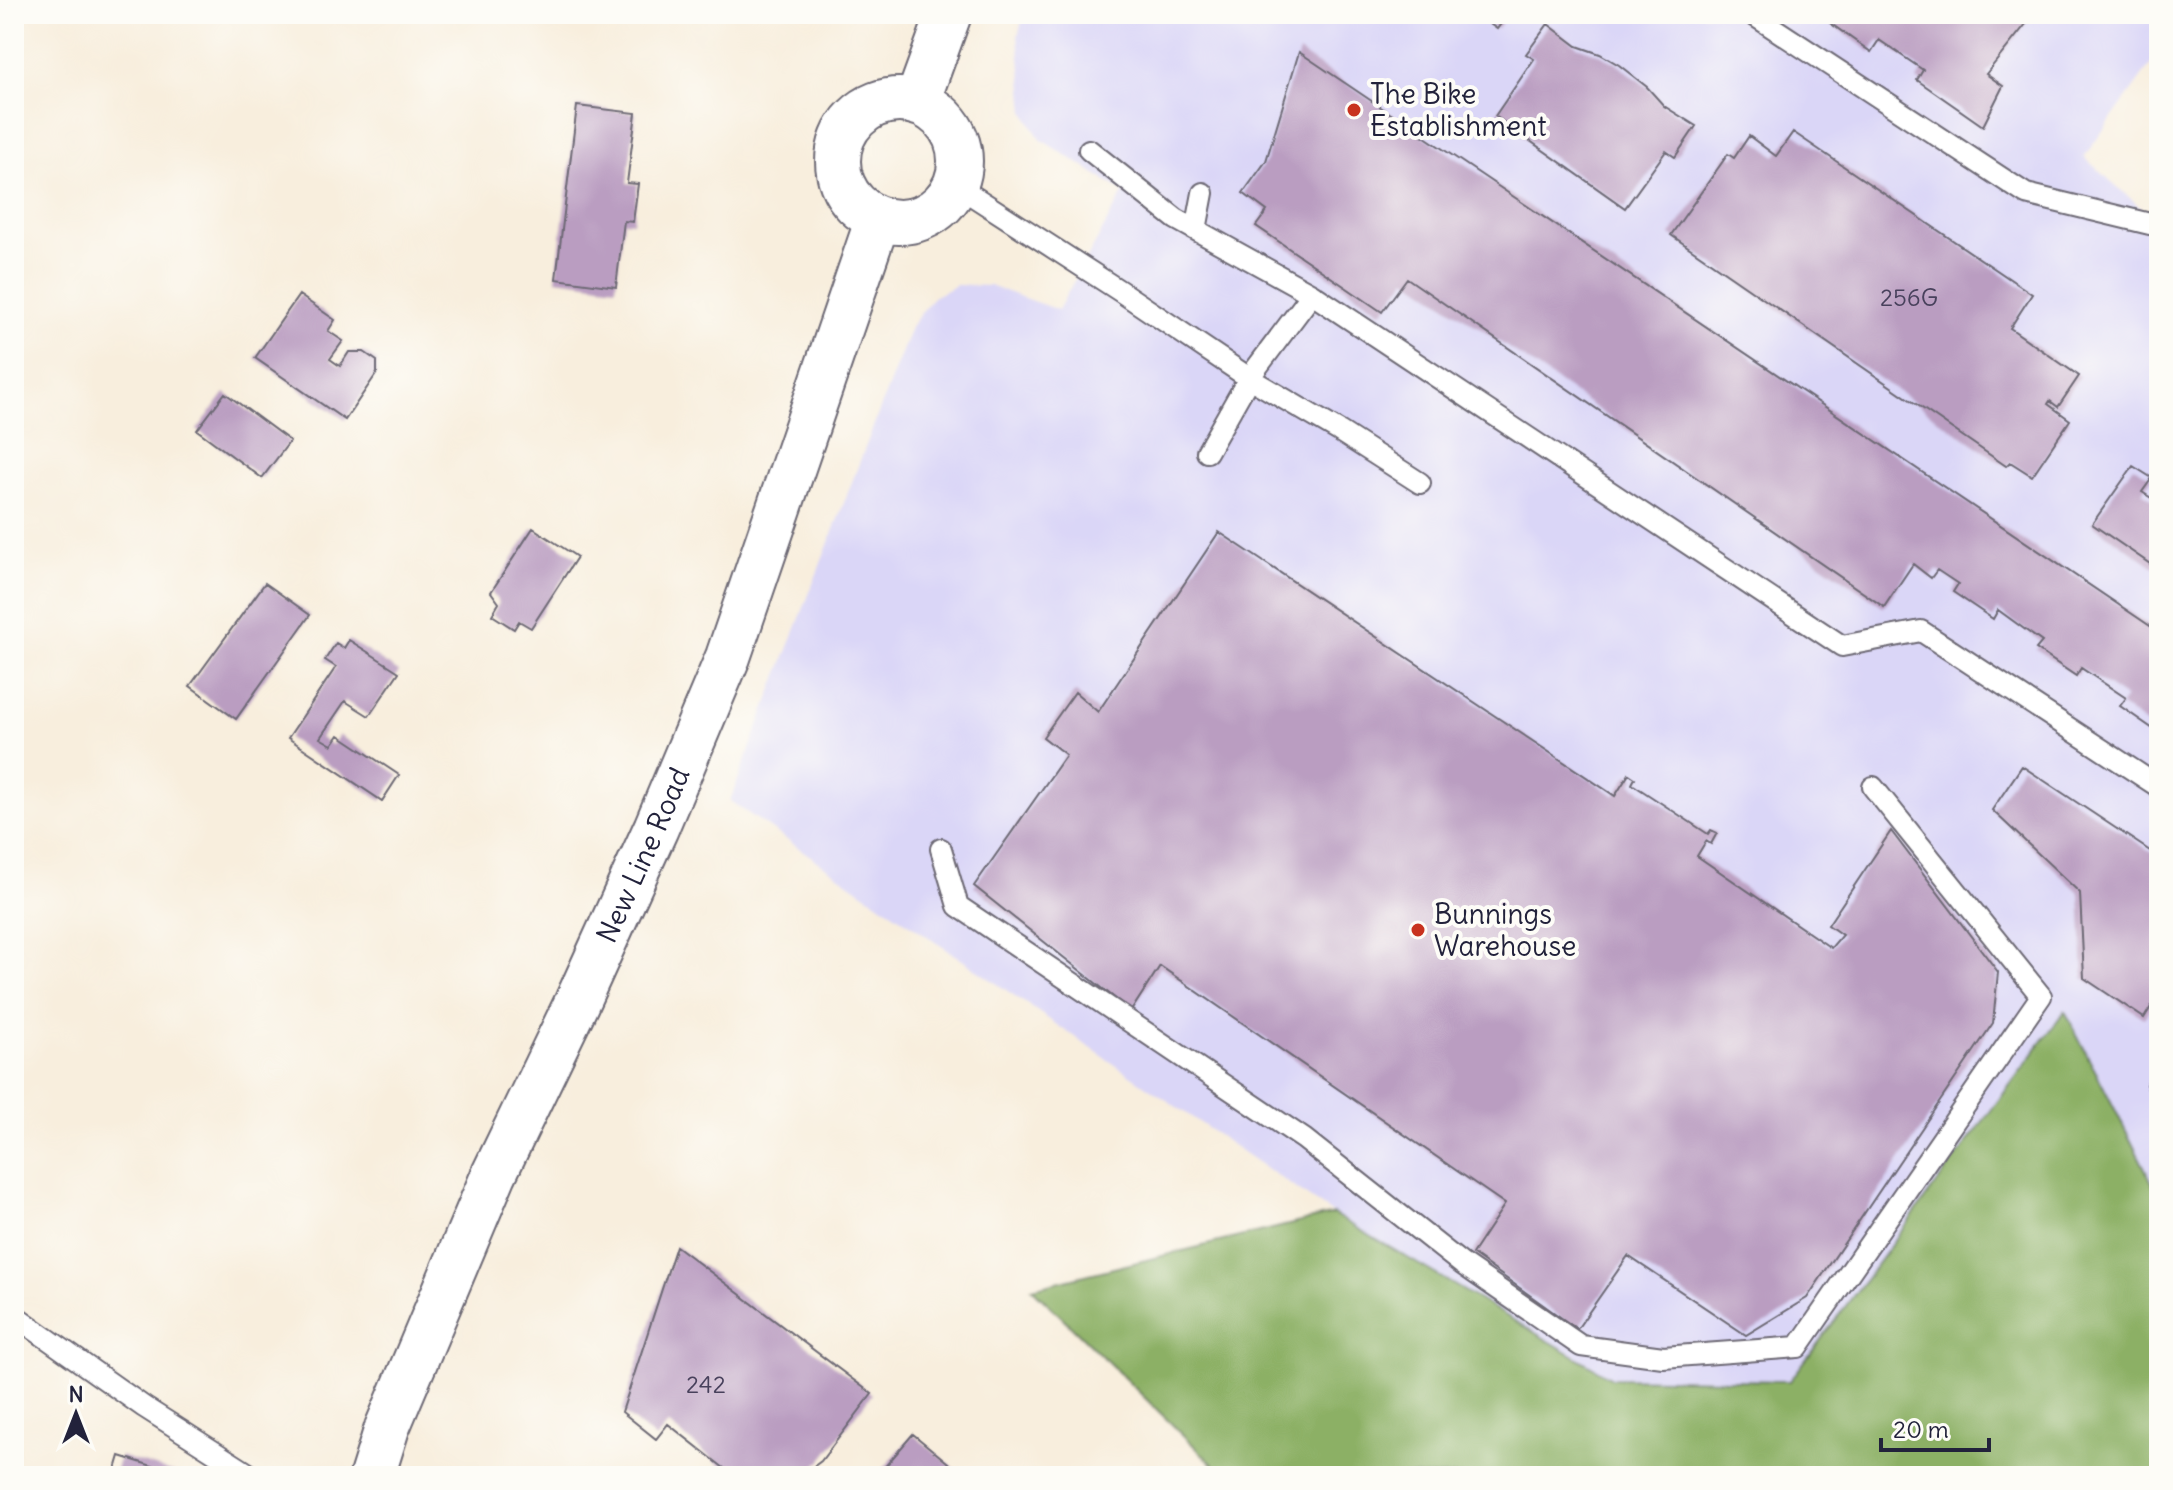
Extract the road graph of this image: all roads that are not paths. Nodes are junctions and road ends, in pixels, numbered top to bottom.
1 (949, 14) edge
2 (1752, 14) edge
3 (917, 102) junction
4 (1089, 150) dead end
5 (956, 185) junction
6 (1203, 193) dead end
7 (878, 219) junction
8 (2150, 224) dead end
9 (1196, 230) junction
10 (1312, 294) junction
11 (1249, 378) junction
12 (1207, 452) dead end
13 (1420, 483) dead end
14 (1873, 787) dead end
15 (2159, 787) edge
16 (941, 849) dead end
17 (14, 1315) edge
18 (252, 1476) edge
19 (372, 1476) edge

1 - 3 main road
2 - 8 lane
3 - 5 main road
3 - 7 main road
4 - 9 lane
5 - 7 main road
5 - 11 lane
6 - 9 lane
7 - 19 main road, New Line Road
9 - 10 lane
10 - 11 lane
10 - 15 lane
11 - 12 lane
11 - 13 lane
14 - 16 lane
17 - 18 lane

